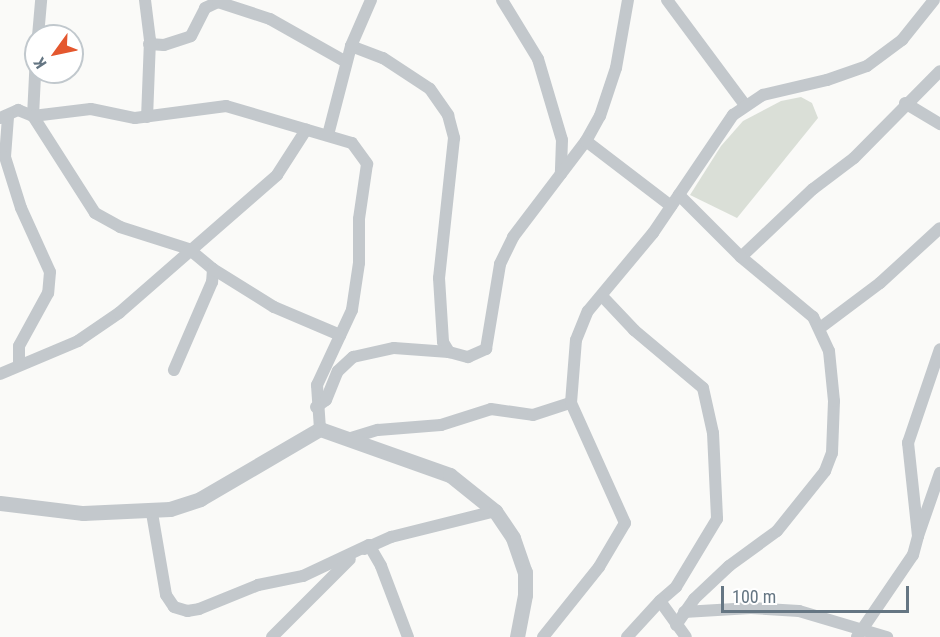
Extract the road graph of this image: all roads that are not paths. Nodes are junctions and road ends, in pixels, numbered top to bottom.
1 (41, 0) edge
2 (145, 0) edge
3 (371, 0) edge
4 (502, 0) edge
5 (628, 0) edge
6 (667, 0) edge
7 (934, 0) edge
8 (240, 3) edge
9 (39, 24) edge
10 (150, 44) junction
11 (351, 46) junction
12 (346, 62) junction
13 (940, 71) edge
14 (35, 84) edge
15 (905, 103) junction
16 (744, 105) junction
17 (33, 116) junction
18 (147, 117) junction
19 (4, 118) edge
20 (940, 124) edge
21 (306, 130) junction
22 (328, 135) junction
23 (586, 141) junction
24 (561, 174) junction
25 (679, 195) junction
26 (671, 206) junction
27 (940, 228) edge
28 (189, 249) junction
29 (741, 257) junction
30 (213, 269) junction
31 (602, 296) junction
32 (820, 328) junction
33 (340, 335) junction
34 (940, 350) edge
35 (449, 352) junction
36 (19, 364) junction
37 (174, 370) dead end
38 (0, 374) edge
39 (572, 403) junction
40 (316, 407) junction
41 (320, 429) junction
42 (351, 438) junction
43 (940, 473) edge
44 (0, 503) edge
45 (495, 511) junction
46 (152, 513) junction
47 (918, 536) junction
48 (369, 545) junction
49 (660, 601) junction
50 (684, 612) junction
51 (676, 625) junction
52 (860, 632) edge
53 (272, 637) edge
54 (408, 637) edge
55 (518, 637) edge
56 (543, 637) edge
57 (627, 637) edge
58 (686, 637) edge
59 (887, 637) edge

1 - 9 street
2 - 10 street
3 - 11 street
4 - 24 street
5 - 23 street
6 - 16 street
7 - 16 street
8 - 10 street
8 - 12 street
10 - 18 street
11 - 12 street
11 - 35 street
12 - 22 street
13 - 15 street
14 - 17 street
15 - 20 street
15 - 29 street
16 - 25 street
17 - 18 street
17 - 19 street
17 - 28 street
18 - 21 street
19 - 36 street
21 - 22 street
21 - 28 street
22 - 33 street
23 - 24 street
23 - 26 street
24 - 35 street
25 - 26 street
25 - 29 street
26 - 31 street
27 - 32 street
28 - 30 street
28 - 36 street
29 - 32 street
30 - 33 street
30 - 37 street
31 - 39 street
31 - 49 street
32 - 50 street
33 - 40 street
34 - 47 street
35 - 40 street
36 - 38 street
39 - 42 street
39 - 56 street
40 - 41 street
41 - 42 street
41 - 46 street
42 - 45 street
43 - 47 street
44 - 46 street
45 - 48 street
45 - 55 street
46 - 48 street
47 - 52 street
48 - 53 street
48 - 54 street
49 - 51 street
49 - 57 street
50 - 51 street
50 - 52 street
51 - 58 street
52 - 59 street

